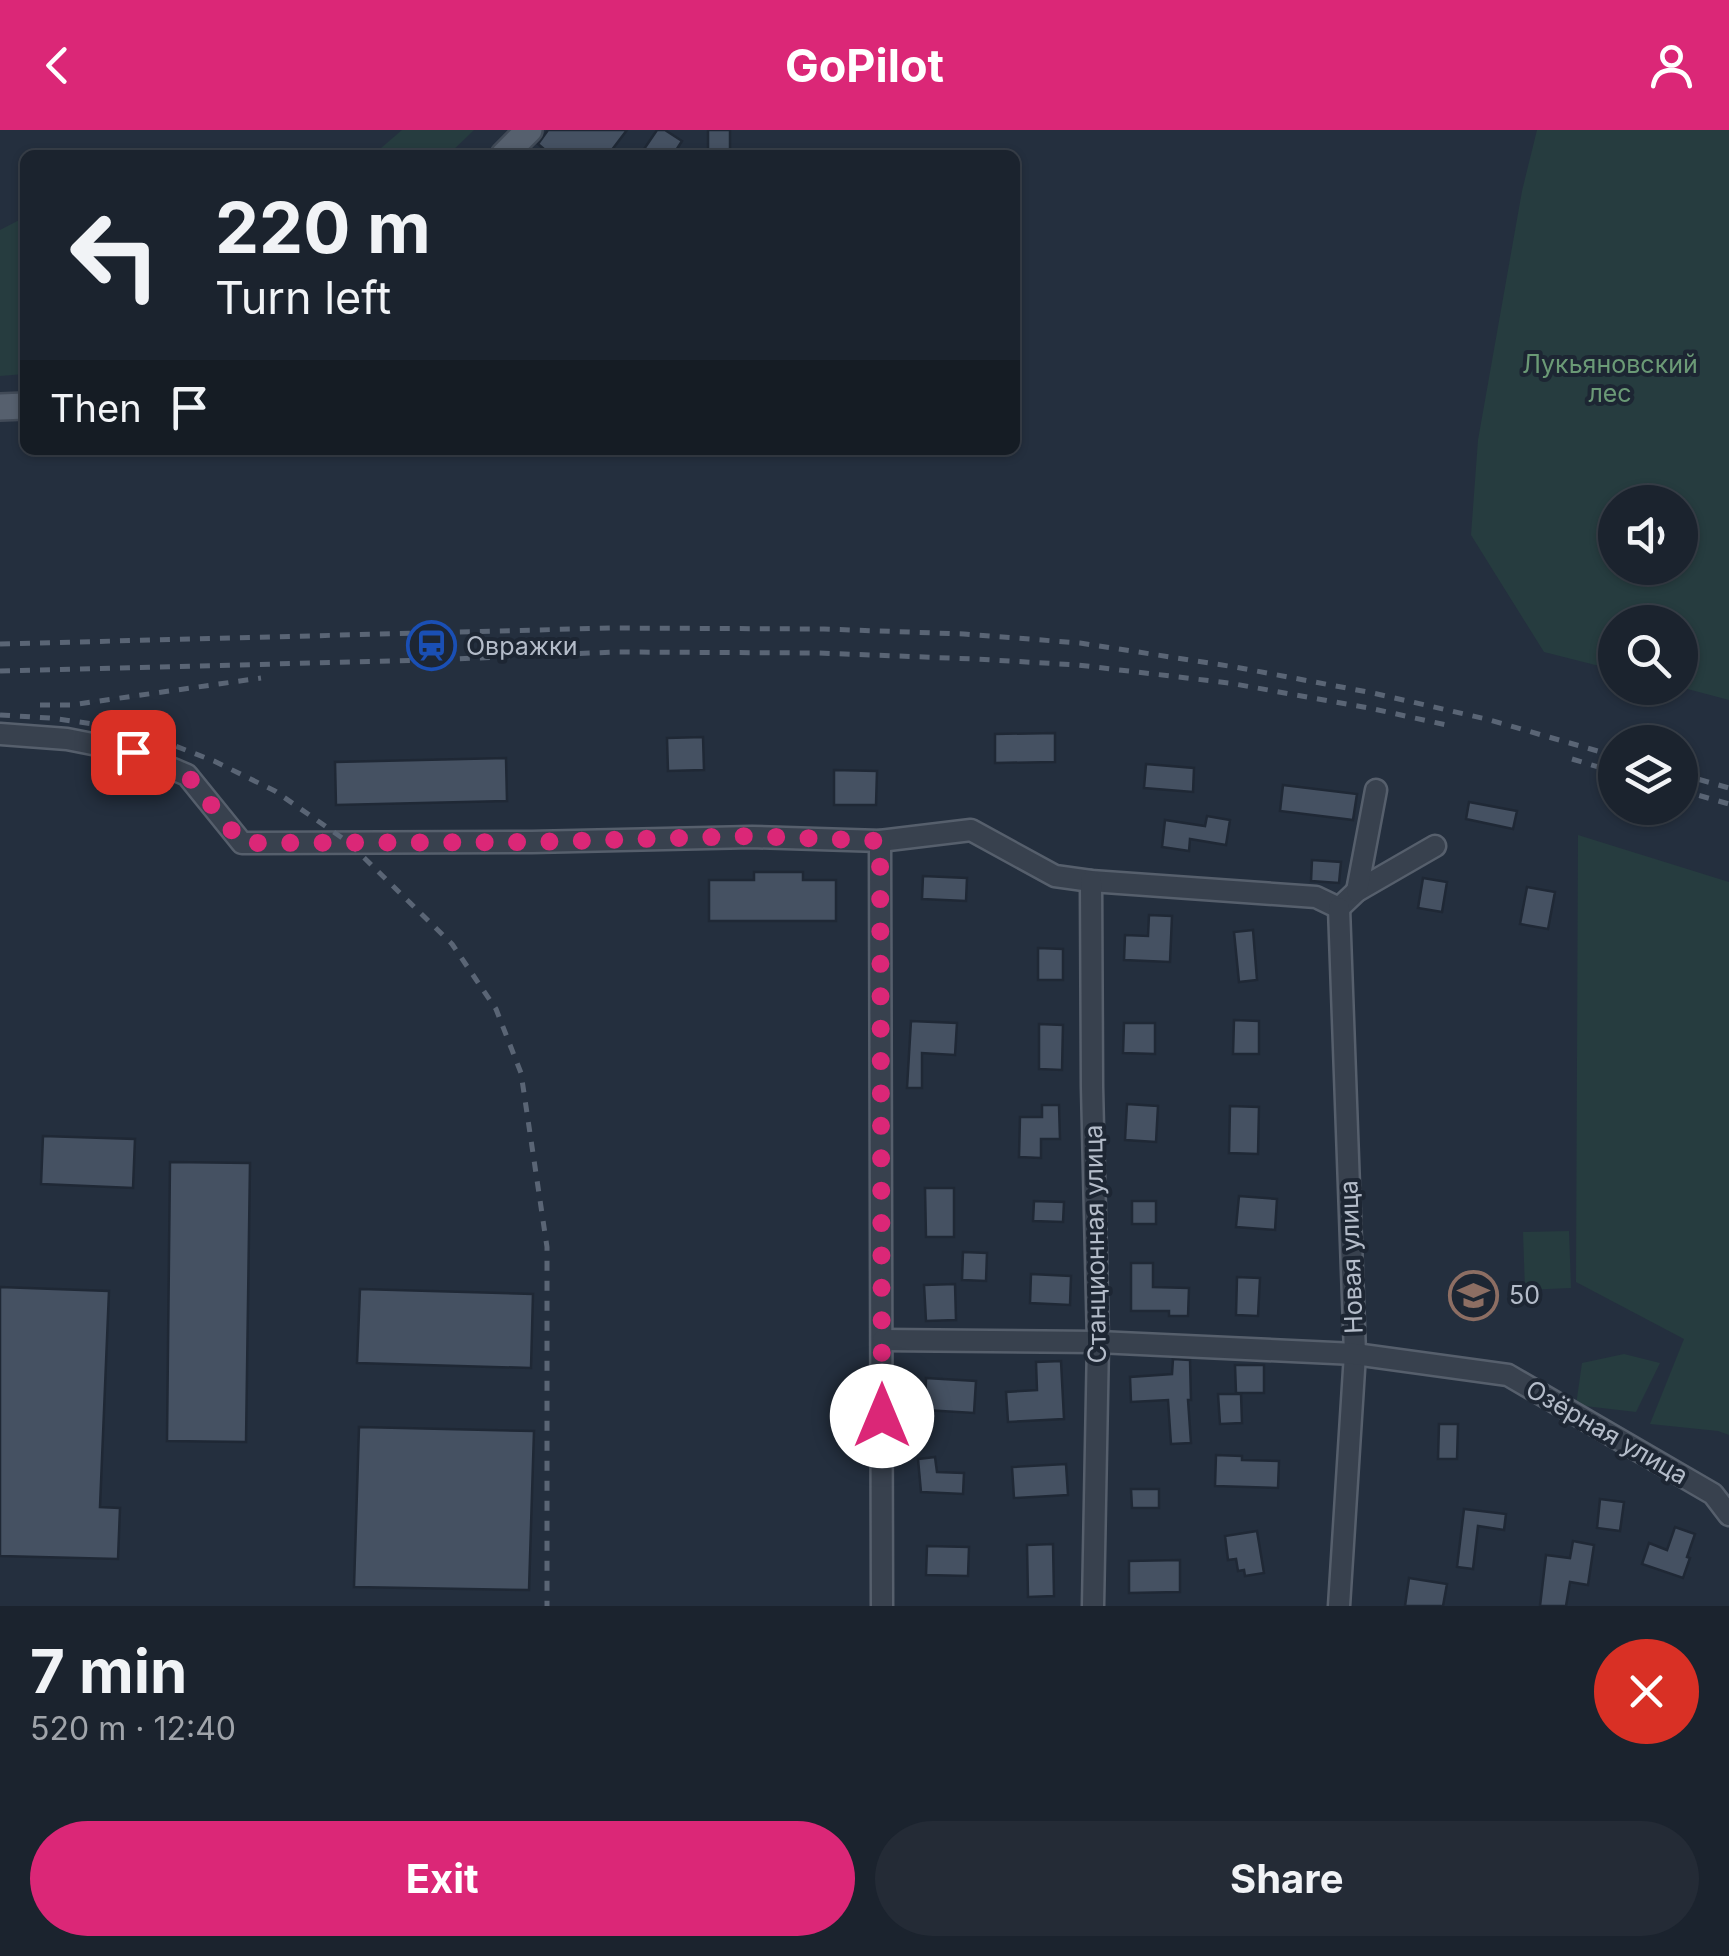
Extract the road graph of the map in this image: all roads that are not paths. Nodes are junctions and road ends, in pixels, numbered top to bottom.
1 (529, 130) edge
2 (509, 150) edge
3 (0, 734) edge
4 (1376, 790) dead end
5 (880, 841) junction
6 (1435, 846) dead end
7 (1091, 881) junction
8 (1358, 891) junction
9 (1339, 908) junction
10 (883, 1340) junction
11 (1098, 1342) junction
12 (1354, 1354) junction
13 (1729, 1515) edge
14 (882, 1606) edge
15 (1092, 1606) edge
16 (1340, 1606) edge

1 - 2 main road
3 - 5 street
4 - 8 street
5 - 7 street
5 - 10 street
6 - 8 street
7 - 9 street
7 - 11 street, Станционная улица
8 - 9 street
9 - 12 street, Новая улица
10 - 11 street, Озёрная улица
10 - 14 street
11 - 12 street, Озёрная улица
11 - 15 street, Станционная улица
12 - 13 street, Озёрная улица
12 - 16 street, Новая улица

